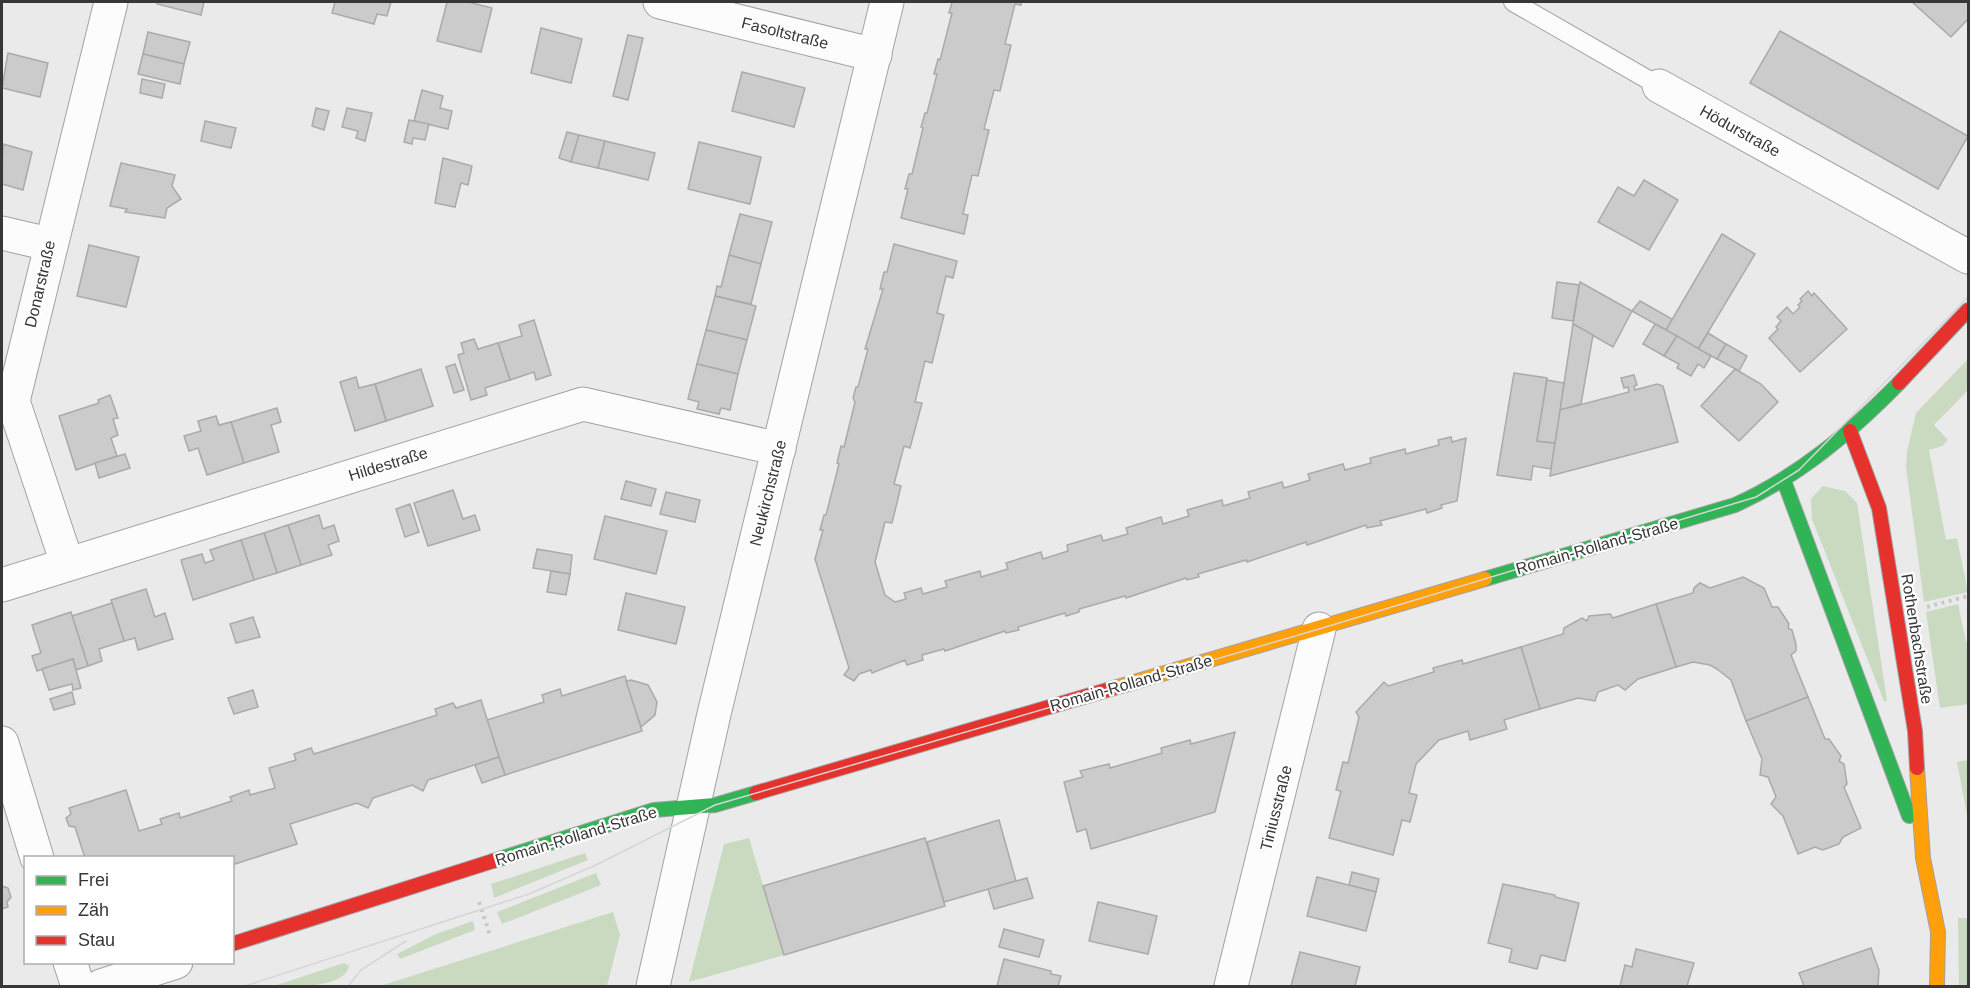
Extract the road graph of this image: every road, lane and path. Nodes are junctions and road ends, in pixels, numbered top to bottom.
1 (111, 2) edge
2 (660, 2) edge
3 (887, 2) edge
4 (1513, 2) edge
5 (876, 55) junction
6 (1659, 86) joint
7 (2, 233) edge
8 (50, 244) junction
9 (1968, 257) edge
10 (1968, 310) edge
11 (1850, 431) junction
12 (778, 449) junction
13 (1784, 481) junction
14 (67, 563) junction
15 (2, 585) edge
16 (1968, 596) edge
17 (1918, 609) dead end
18 (1319, 629) junction
19 (2, 743) edge
20 (693, 807) junction
21 (36, 856) edge
22 (1923, 858) junction
23 (478, 900) dead end
24 (490, 935) dead end
25 (234, 943) edge
26 (70, 964) edge
27 (173, 964) edge
28 (78, 987) edge
29 (101, 987) edge
30 (653, 987) edge
31 (1231, 987) edge
32 (1937, 987) edge

1 - 8 street, Donarstraße
2 - 5 street, Fasoltstraße
3 - 5 street, Neukirchstraße
4 - 6 lane, Hödurstraße
5 - 12 street, Neukirchstraße
6 - 9 street, Hödurstraße
7 - 8 street
8 - 14 street, Donarstraße
10 - 11 street, Romain-Rolland-Straße
11 - 13 street, Romain-Rolland-Straße
11 - 22 street, Rothenbachstraße
12 - 14 street, Hildestraße
12 - 20 street, Neukirchstraße
13 - 18 street, Romain-Rolland-Straße
13 - 22 street, Rothenbachstraße
14 - 15 street, Hildestraße
16 - 17 path
18 - 20 street, Romain-Rolland-Straße
18 - 31 street, Tiniusstraße
19 - 21 street
20 - 25 street, Romain-Rolland-Straße
20 - 30 street, Neukirchstraße
22 - 32 street, Rothenbachstraße
23 - 24 path
26 - 28 street
27 - 29 street

